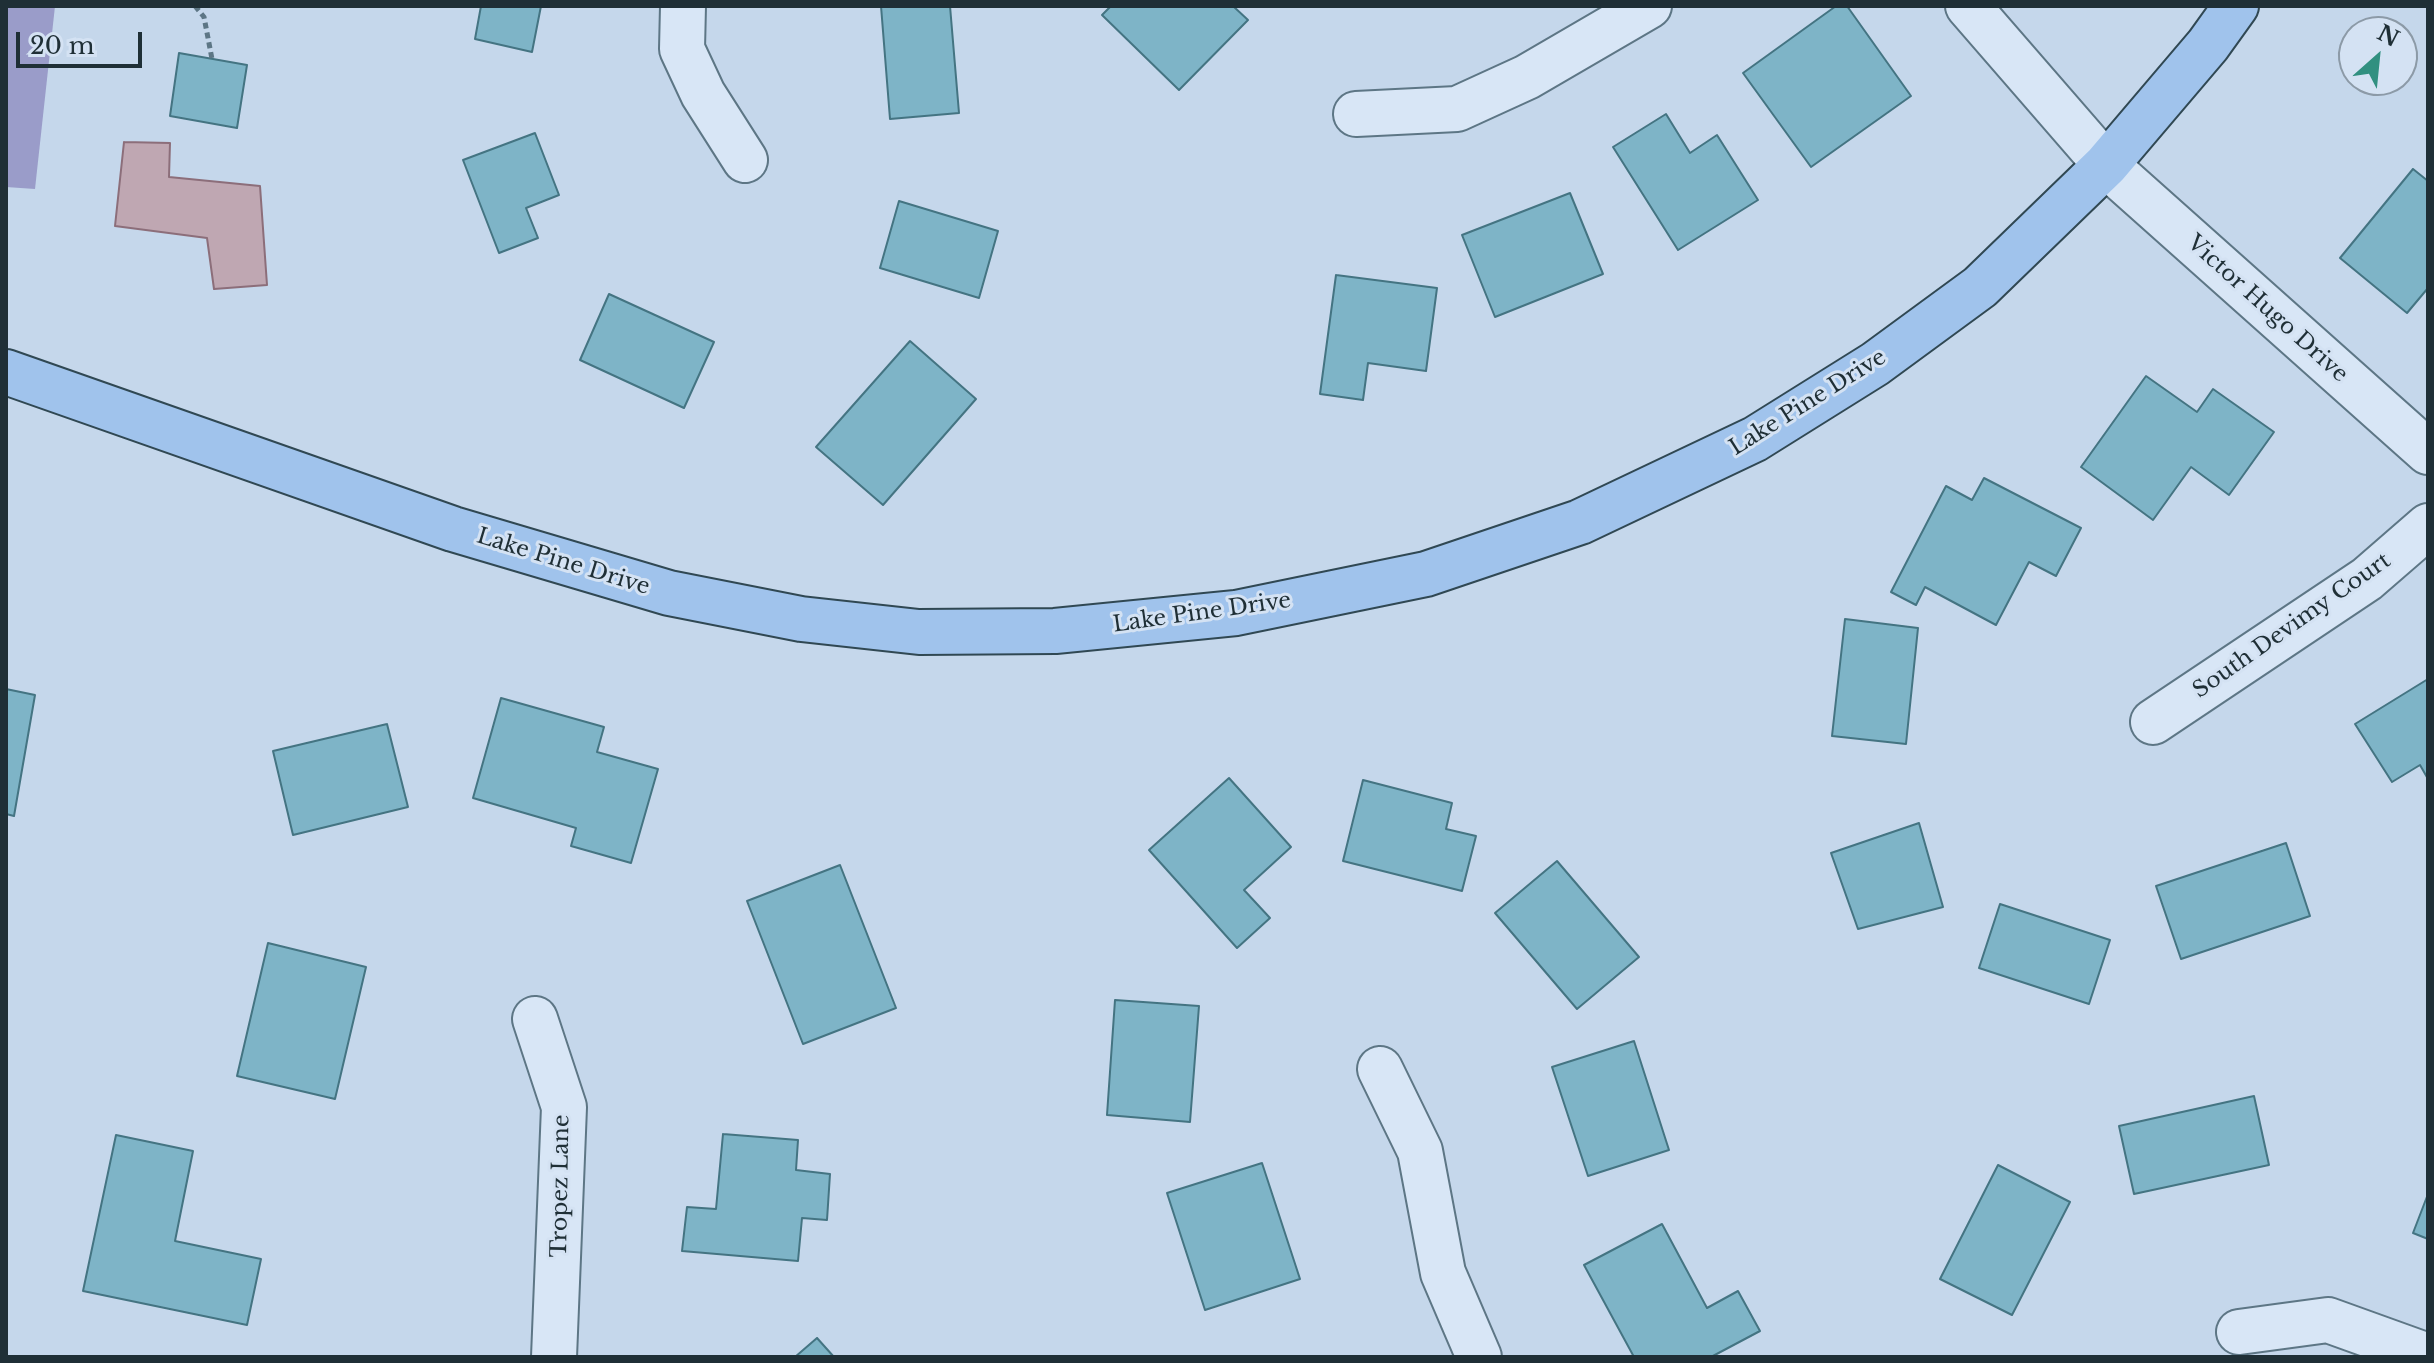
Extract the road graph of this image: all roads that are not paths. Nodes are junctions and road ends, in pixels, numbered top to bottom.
1 (683, 6) edge
2 (1649, 6) edge
3 (1968, 6) edge
4 (2236, 6) edge
5 (1356, 114) dead end
6 (745, 160) dead end
7 (2106, 165) junction
8 (6, 372) edge
9 (2428, 452) edge
10 (2428, 526) edge
11 (2153, 722) dead end
12 (535, 1019) dead end
13 (1380, 1069) dead end
14 (2239, 1332) dead end
15 (2428, 1356) edge
16 (554, 1357) edge
17 (1479, 1357) edge

1 - 6 street
2 - 5 street
3 - 7 street, Victor Hugo Drive
4 - 7 main road, Lake Pine Drive
7 - 8 main road, Lake Pine Drive
7 - 9 street, Victor Hugo Drive
10 - 11 street, South Devimy Court
12 - 16 street, Tropez Lane
13 - 17 street
14 - 15 street

